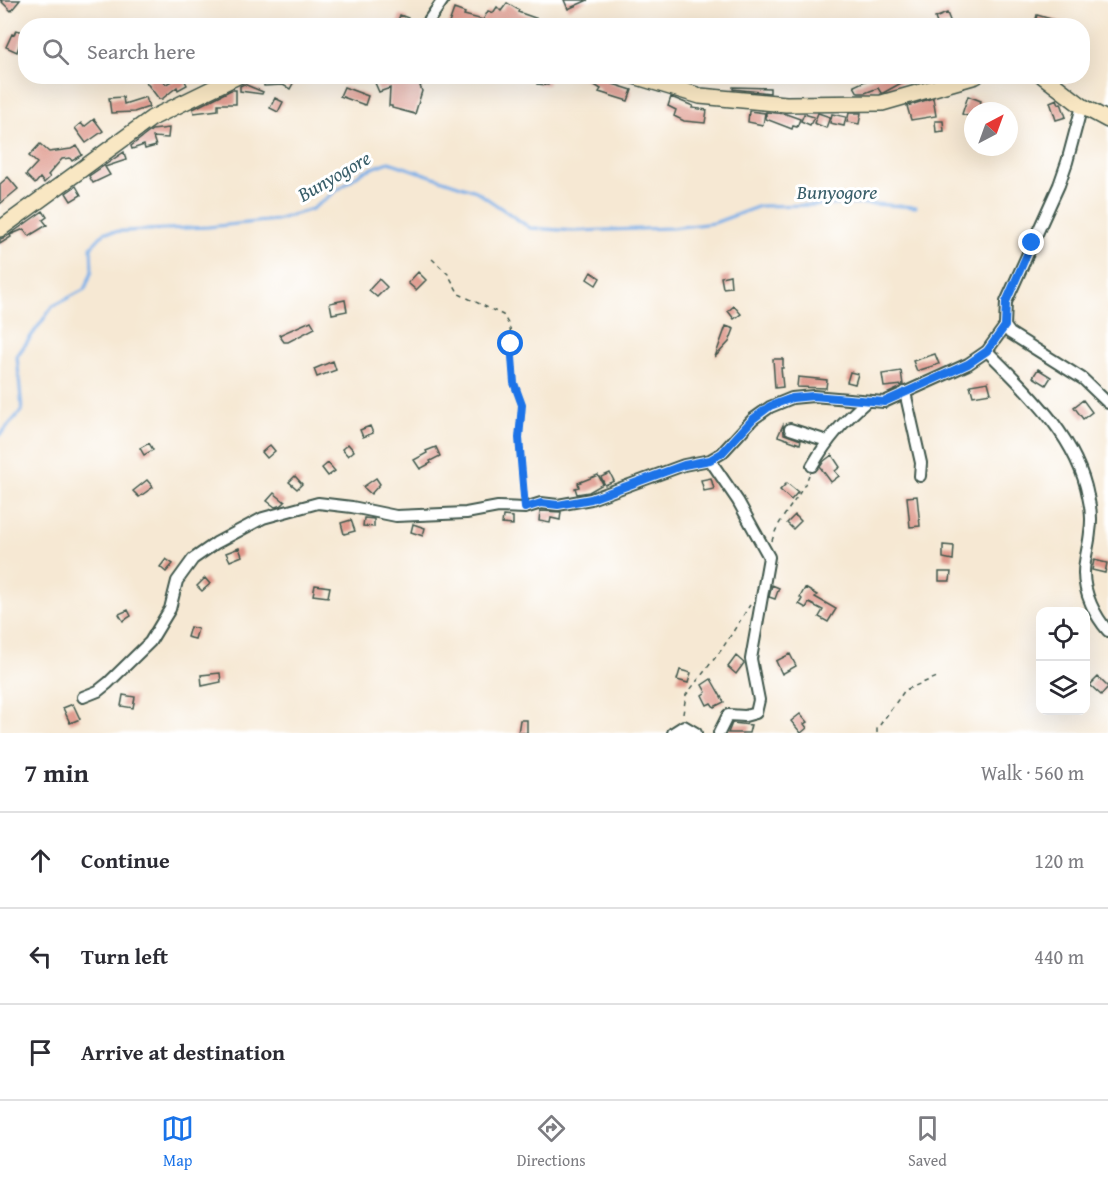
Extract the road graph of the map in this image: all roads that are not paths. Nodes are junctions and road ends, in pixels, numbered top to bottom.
1 (443, 0) edge
2 (431, 18) edge
3 (222, 84) edge
4 (660, 84) edge
5 (948, 84) edge
6 (1053, 84) edge
7 (1082, 106) junction
8 (1108, 120) edge
9 (0, 230) edge
10 (1005, 326) junction
11 (987, 351) junction
12 (905, 392) junction
13 (867, 401) junction
14 (1108, 403) edge
15 (790, 429) dead end
16 (827, 441) junction
17 (710, 460) junction
18 (812, 466) road end
19 (920, 476) dead end
20 (1108, 632) edge
21 (83, 697) dead end
22 (677, 730) edge
23 (696, 733) edge
24 (719, 733) edge

1 - 2 street
3 - 9 main road
4 - 5 main road
6 - 7 main road
7 - 8 main road
7 - 10 street
10 - 11 street
10 - 14 street
11 - 12 street
11 - 20 street
12 - 13 street
12 - 19 street
13 - 16 street
13 - 17 street
15 - 16 street
16 - 18 street
17 - 21 street
17 - 24 street
22 - 23 street

